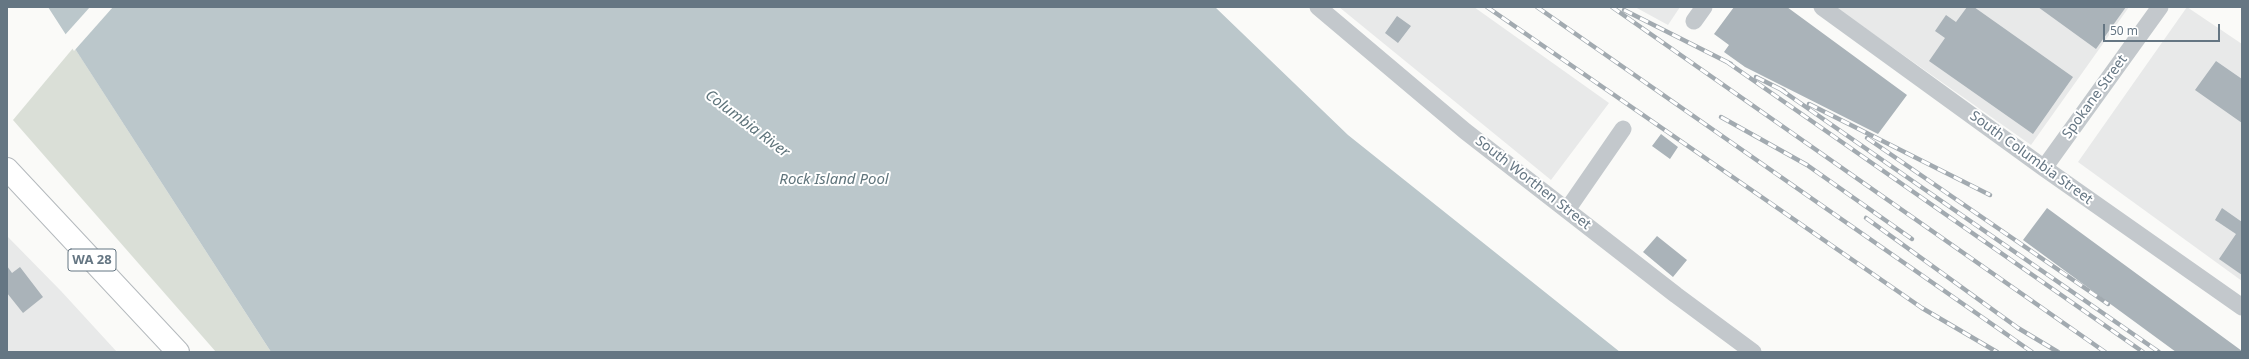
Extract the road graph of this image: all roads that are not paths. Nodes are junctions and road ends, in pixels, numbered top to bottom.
1 (1318, 7) edge
2 (1704, 7) edge
3 (1822, 7) edge
4 (2160, 7) edge
5 (1694, 21) dead end
6 (1623, 129) dead end
7 (2044, 168) junction
8 (7, 169) edge
9 (1567, 210) junction
10 (2242, 307) edge
11 (178, 352) edge
12 (1753, 352) edge

1 - 9 street, South Worthen Street
2 - 5 street
3 - 7 street, South Columbia Street
4 - 7 street, Spokane Street
6 - 9 street
7 - 10 street, South Columbia Street
8 - 11 highway, WA 28
9 - 12 street, South Worthen Street

